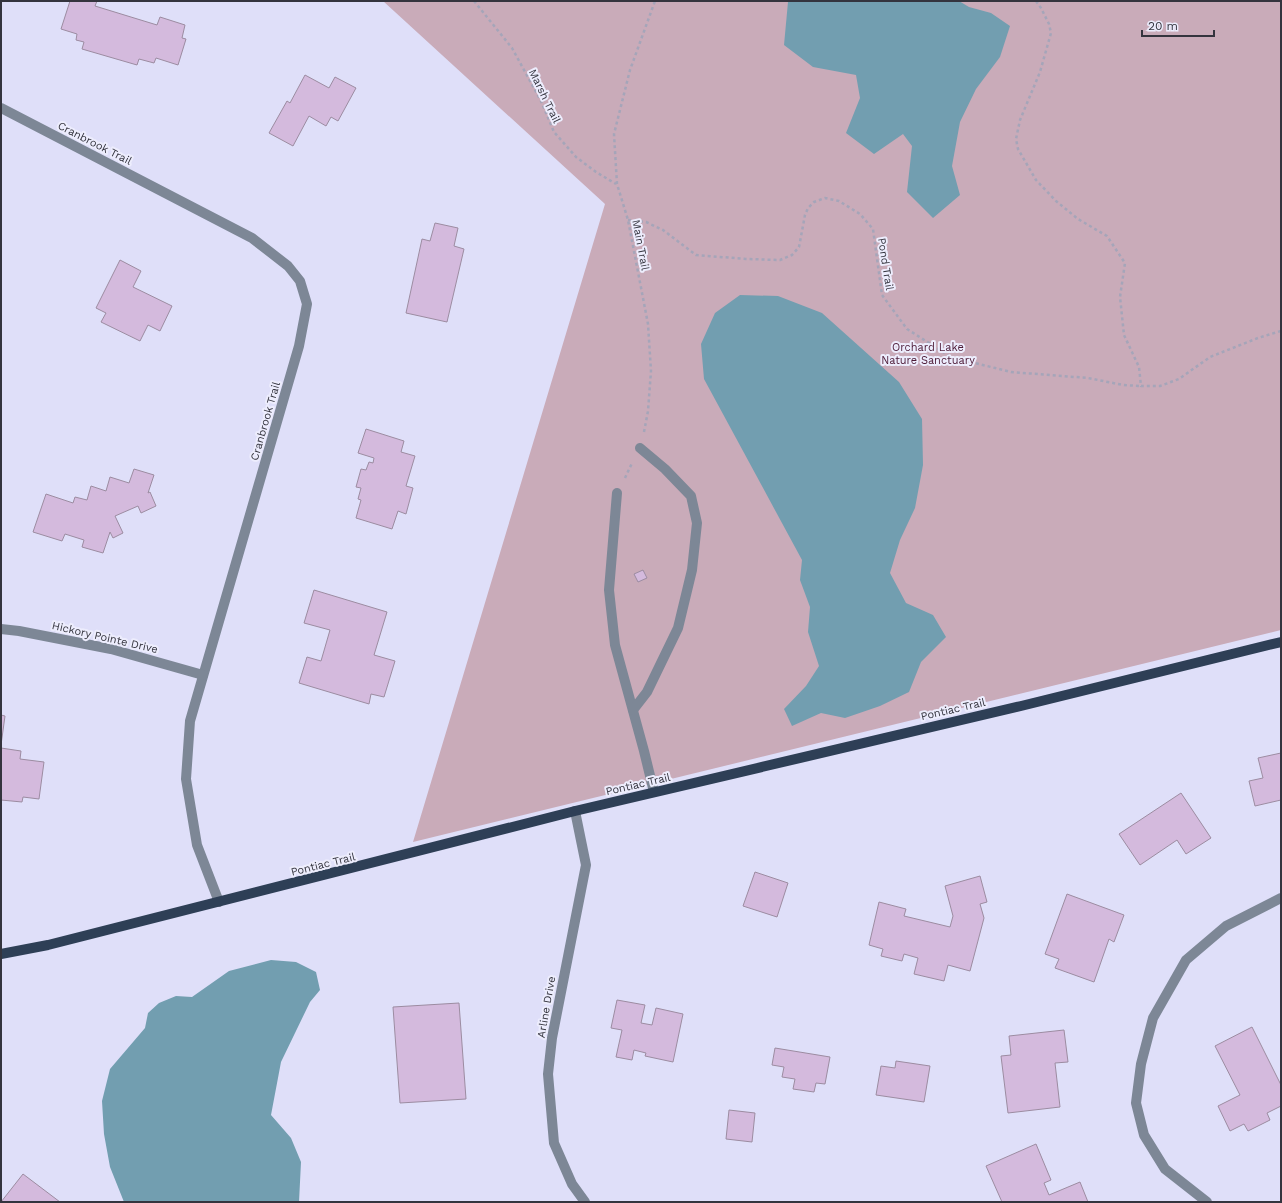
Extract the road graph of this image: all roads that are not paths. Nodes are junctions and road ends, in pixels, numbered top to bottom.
1 (1, 108) edge
2 (640, 448) road end
3 (617, 493) road end
4 (1, 629) edge
5 (1281, 642) edge
6 (203, 675) junction
7 (633, 710) junction
8 (654, 792) junction
9 (575, 811) junction
10 (1281, 898) edge
11 (219, 902) junction
12 (1, 954) edge
13 (585, 1202) edge
14 (1208, 1202) edge

1 - 6 street, Cranbrook Trail
2 - 7 street
3 - 7 street
4 - 6 street, Hickory Pointe Drive
5 - 8 main road, Pontiac Trail
6 - 11 street, Cranbrook Trail
7 - 8 street
8 - 9 main road, Pontiac Trail
9 - 11 main road, Pontiac Trail
9 - 13 street, Arline Drive
10 - 14 street
11 - 12 main road, Pontiac Trail

